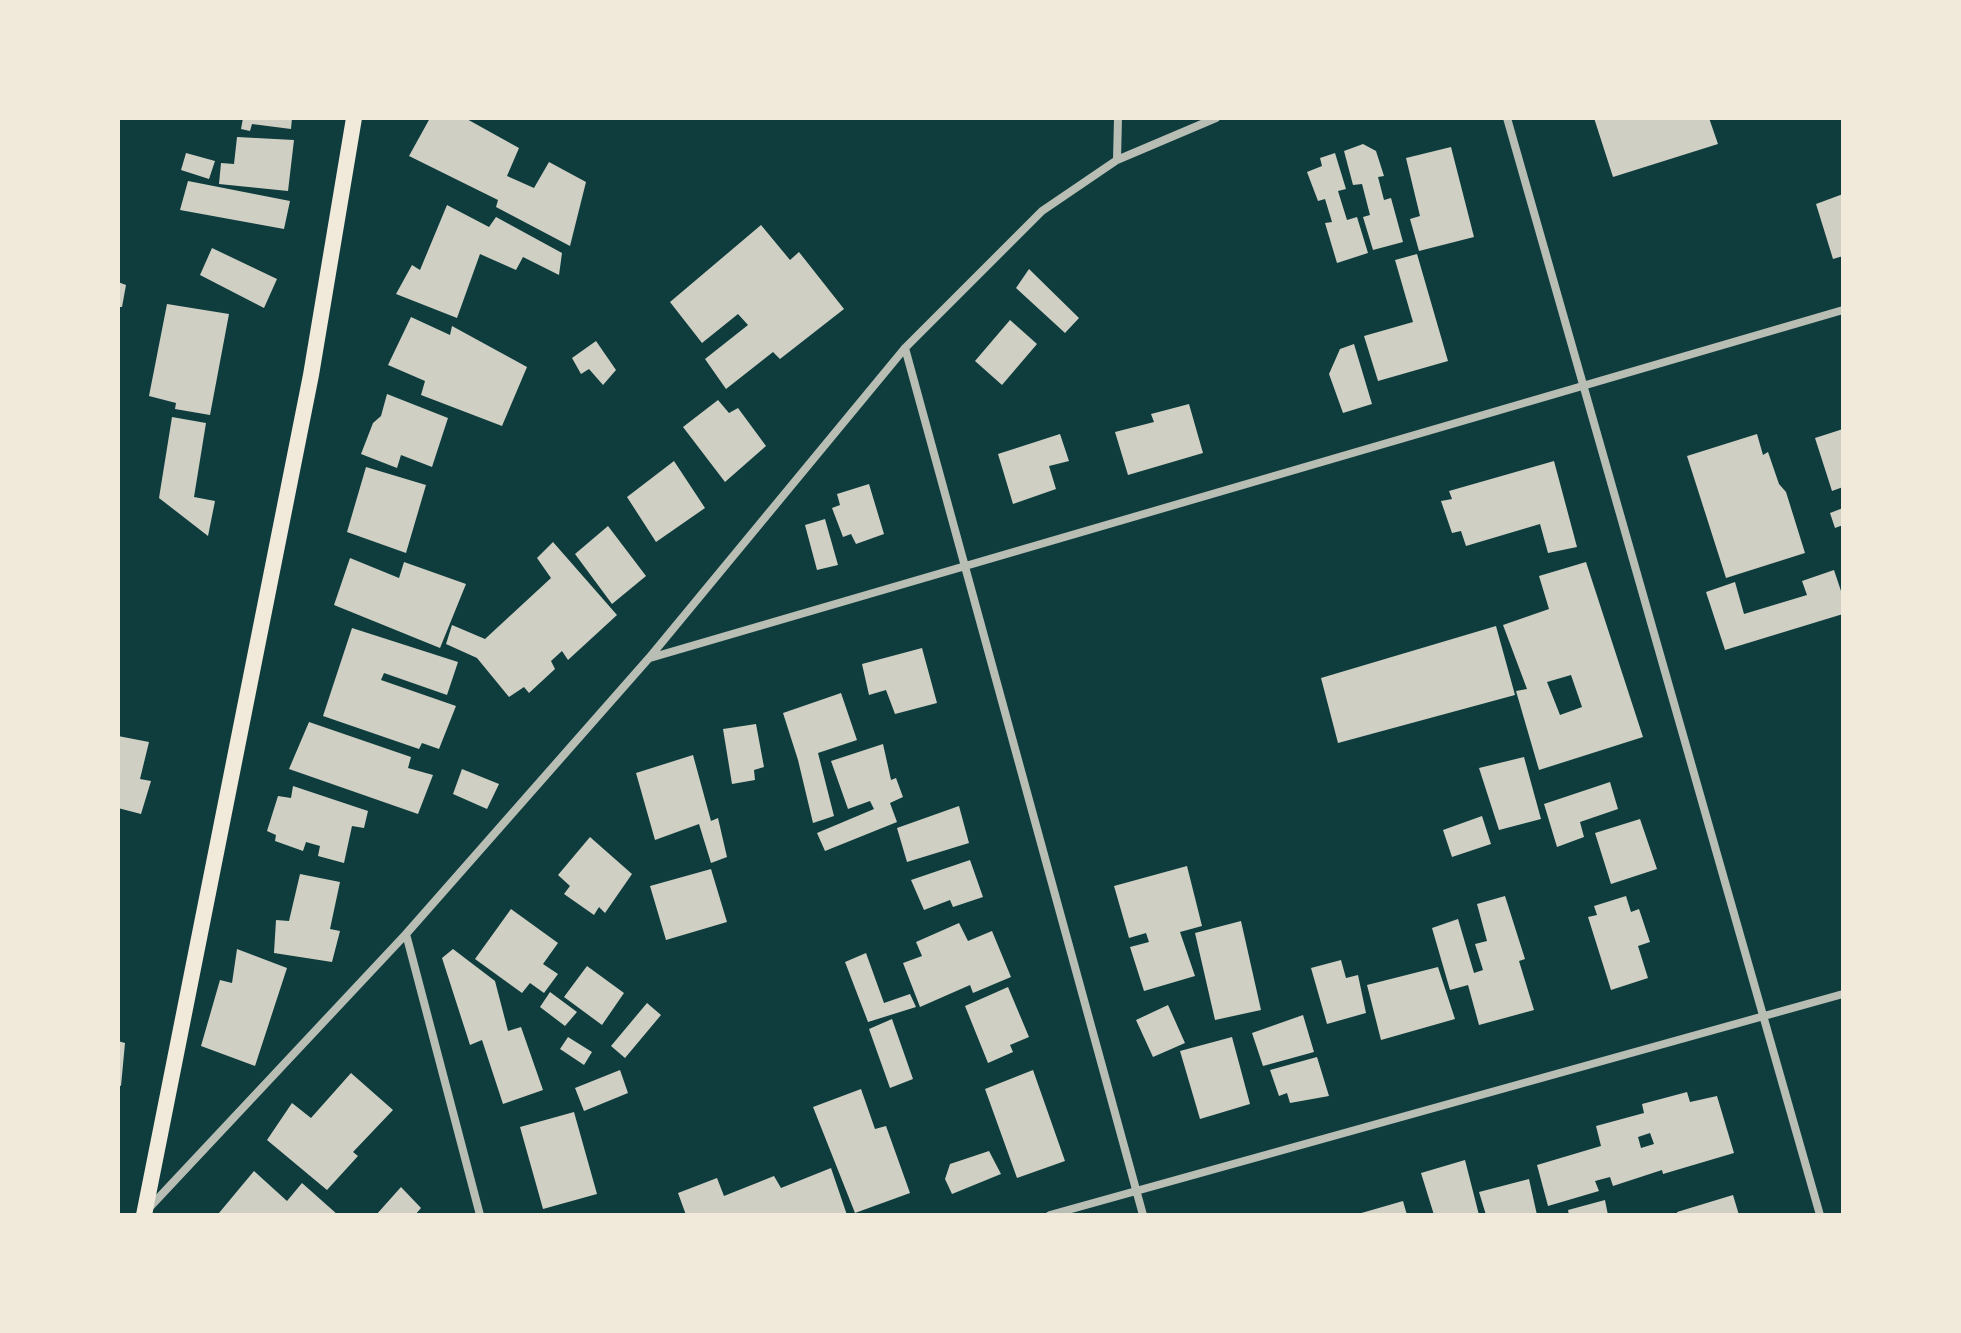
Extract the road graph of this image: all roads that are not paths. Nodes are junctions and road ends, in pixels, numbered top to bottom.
1 (354, 118) edge
2 (1118, 118) edge
3 (1216, 118) edge
4 (1507, 118) edge
5 (1117, 160) junction
6 (1843, 310) edge
7 (905, 348) junction
8 (1584, 386) junction
9 (965, 566) junction
10 (649, 658) junction
11 (406, 934) junction
12 (1843, 994) edge
13 (1764, 1016) junction
14 (1136, 1191) junction
15 (145, 1213) edge
16 (480, 1215) edge
17 (1050, 1215) edge
18 (1143, 1215) edge
19 (1820, 1215) edge

1 - 15 main road
2 - 5 street
3 - 5 street
4 - 8 street
5 - 7 street
6 - 8 street
7 - 9 street
7 - 10 street
8 - 9 street
8 - 13 street
9 - 10 street
9 - 14 street
10 - 11 street
11 - 15 street
11 - 16 street
12 - 13 street
13 - 14 street
13 - 19 street
14 - 17 street
14 - 18 street

